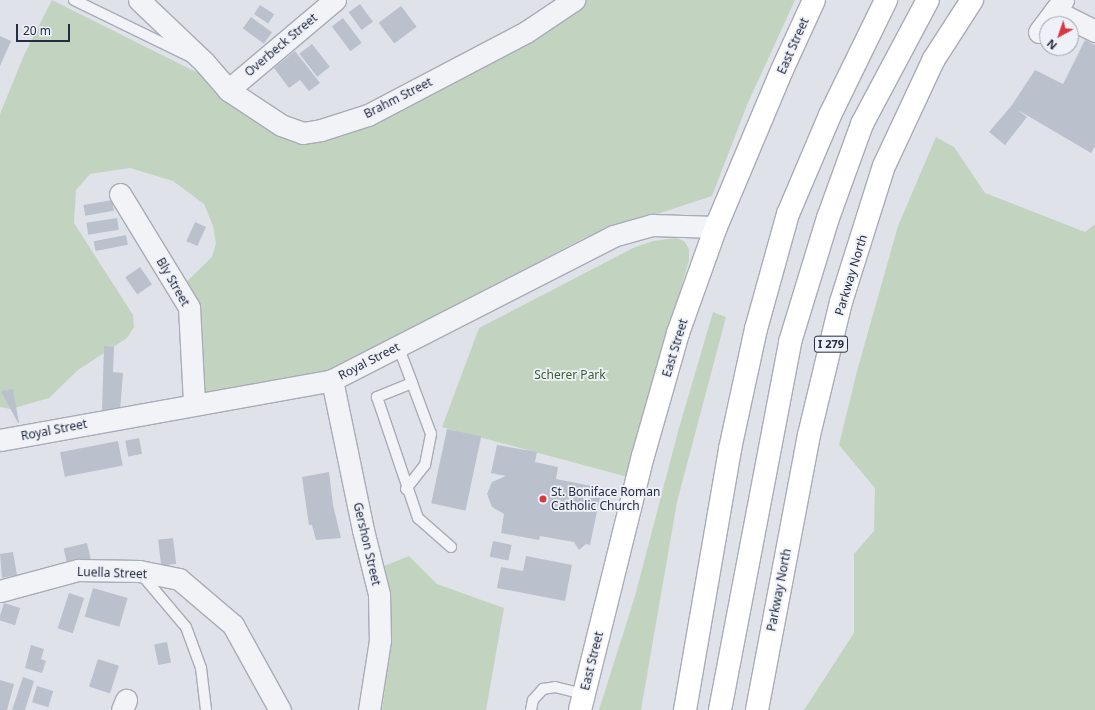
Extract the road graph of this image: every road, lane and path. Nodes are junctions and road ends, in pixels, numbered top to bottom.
1 (74, 0) edge
2 (139, 0) edge
3 (335, 0) edge
4 (574, 0) edge
5 (814, 0) edge
6 (886, 0) edge
7 (928, 0) edge
8 (972, 0) edge
9 (1059, 5) edge
10 (1051, 16) edge
11 (1095, 31) edge
12 (204, 62) junction
13 (228, 90) junction
14 (120, 194) dead end
15 (716, 227) junction
16 (398, 346) junction
17 (332, 380) junction
18 (412, 383) junction
19 (194, 403) junction
20 (0, 440) edge
21 (406, 489) junction
22 (451, 547) dead end
23 (138, 571) junction
24 (0, 591) edge
25 (582, 702) edge
26 (206, 710) edge
27 (280, 710) edge
28 (369, 710) edge
29 (531, 710) edge
30 (685, 710) edge
31 (720, 710) edge
32 (757, 710) edge

1 - 12 lane
2 - 12 street, Brahm Street
3 - 13 street, Overbeck Street
4 - 13 street, Brahm Street
5 - 15 main road, East Street
6 - 30 main road
7 - 31 main road
8 - 32 main road, Parkway North / I 279
9 - 10 street
9 - 11 street
12 - 13 street, Brahm Street
14 - 19 street, Bly Street
15 - 16 street, Royal Street
15 - 25 main road, East Street
16 - 17 street, Royal Street
16 - 18 lane
17 - 19 street, Royal Street
17 - 28 street, Gershon Street
18 - 21 lane
18 - 21 lane
19 - 20 street, Royal Street
21 - 22 lane
23 - 24 street, Luella Street
23 - 26 lane
23 - 27 street, Luella Street
25 - 29 lane

